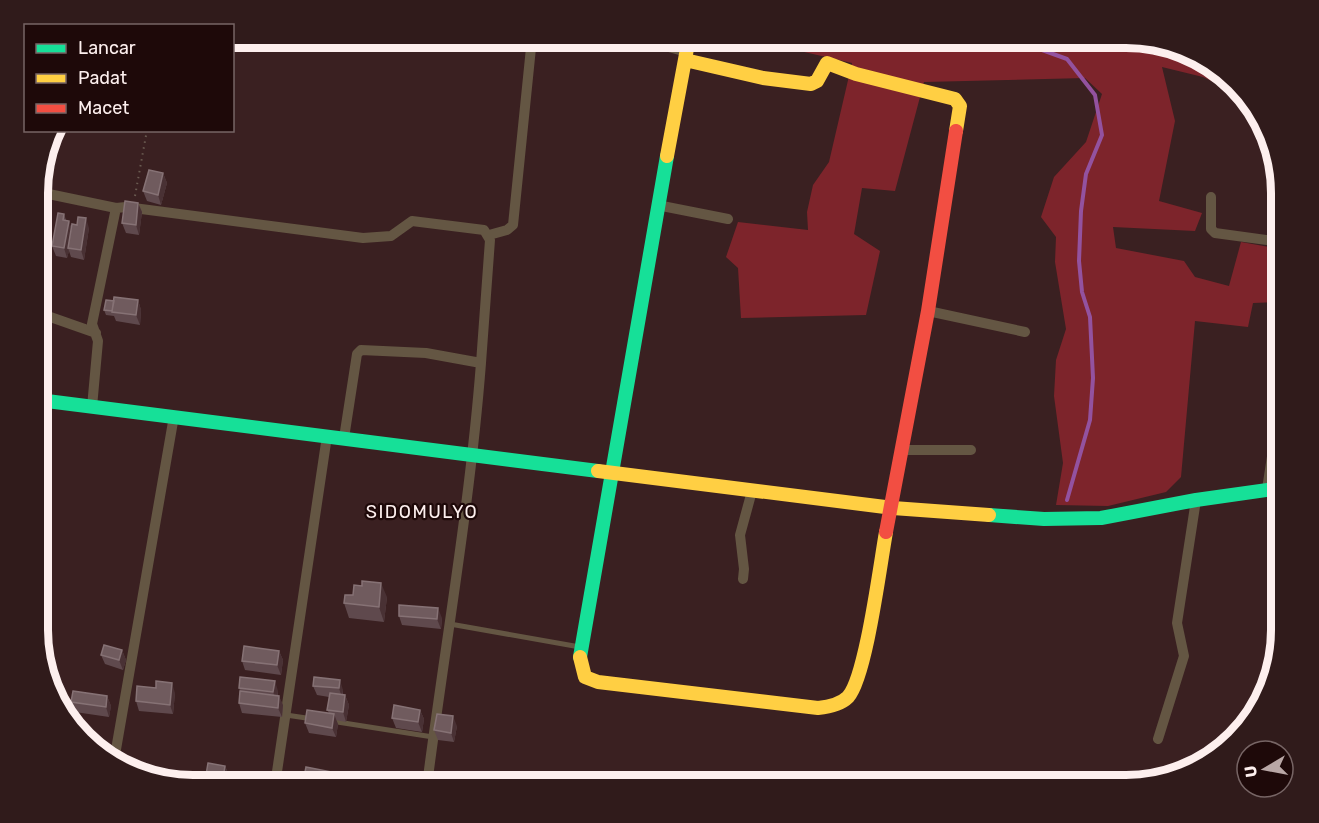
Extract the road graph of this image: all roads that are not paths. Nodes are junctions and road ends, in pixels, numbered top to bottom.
1 (531, 48) edge
2 (660, 48) edge
3 (687, 48) edge
4 (686, 57) junction
5 (48, 194) edge
6 (1210, 197) dead end
7 (657, 205) junction
8 (116, 208) junction
9 (728, 219) dead end
10 (489, 235) junction
11 (1271, 241) edge
12 (928, 311) junction
13 (48, 316) edge
14 (1025, 332) dead end
15 (96, 333) junction
16 (481, 363) junction
17 (48, 401) edge
18 (92, 407) junction
19 (174, 416) junction
20 (327, 436) junction
21 (344, 438) junction
22 (903, 450) junction
23 (971, 450) dead end
24 (474, 457) junction
25 (615, 471) junction
26 (1271, 489) edge
27 (752, 491) junction
28 (1196, 500) junction
29 (893, 508) junction
30 (743, 579) dead end
31 (448, 624) junction
32 (581, 647) junction
33 (286, 714) junction
34 (433, 737) junction
35 (1158, 739) dead end
36 (116, 752) edge
37 (277, 775) edge
38 (428, 775) edge

1 - 10 street
2 - 4 lane
3 - 4 street
4 - 7 street
4 - 12 street
5 - 8 street
6 - 11 street
7 - 9 street
7 - 25 street
8 - 10 street
8 - 15 street
10 - 16 street
12 - 14 street
12 - 22 street
13 - 15 street
15 - 18 street
16 - 21 street
16 - 24 street
17 - 18 street
18 - 19 street
19 - 20 street
19 - 36 street
20 - 21 street
20 - 33 street
21 - 24 street
22 - 23 street
22 - 29 street
24 - 25 street
24 - 31 street
25 - 27 street
25 - 32 street
26 - 28 street
27 - 29 street
27 - 30 street
28 - 29 street
28 - 35 street
29 - 32 street
31 - 32 lane
31 - 34 street
33 - 34 lane
33 - 37 street
34 - 38 street

